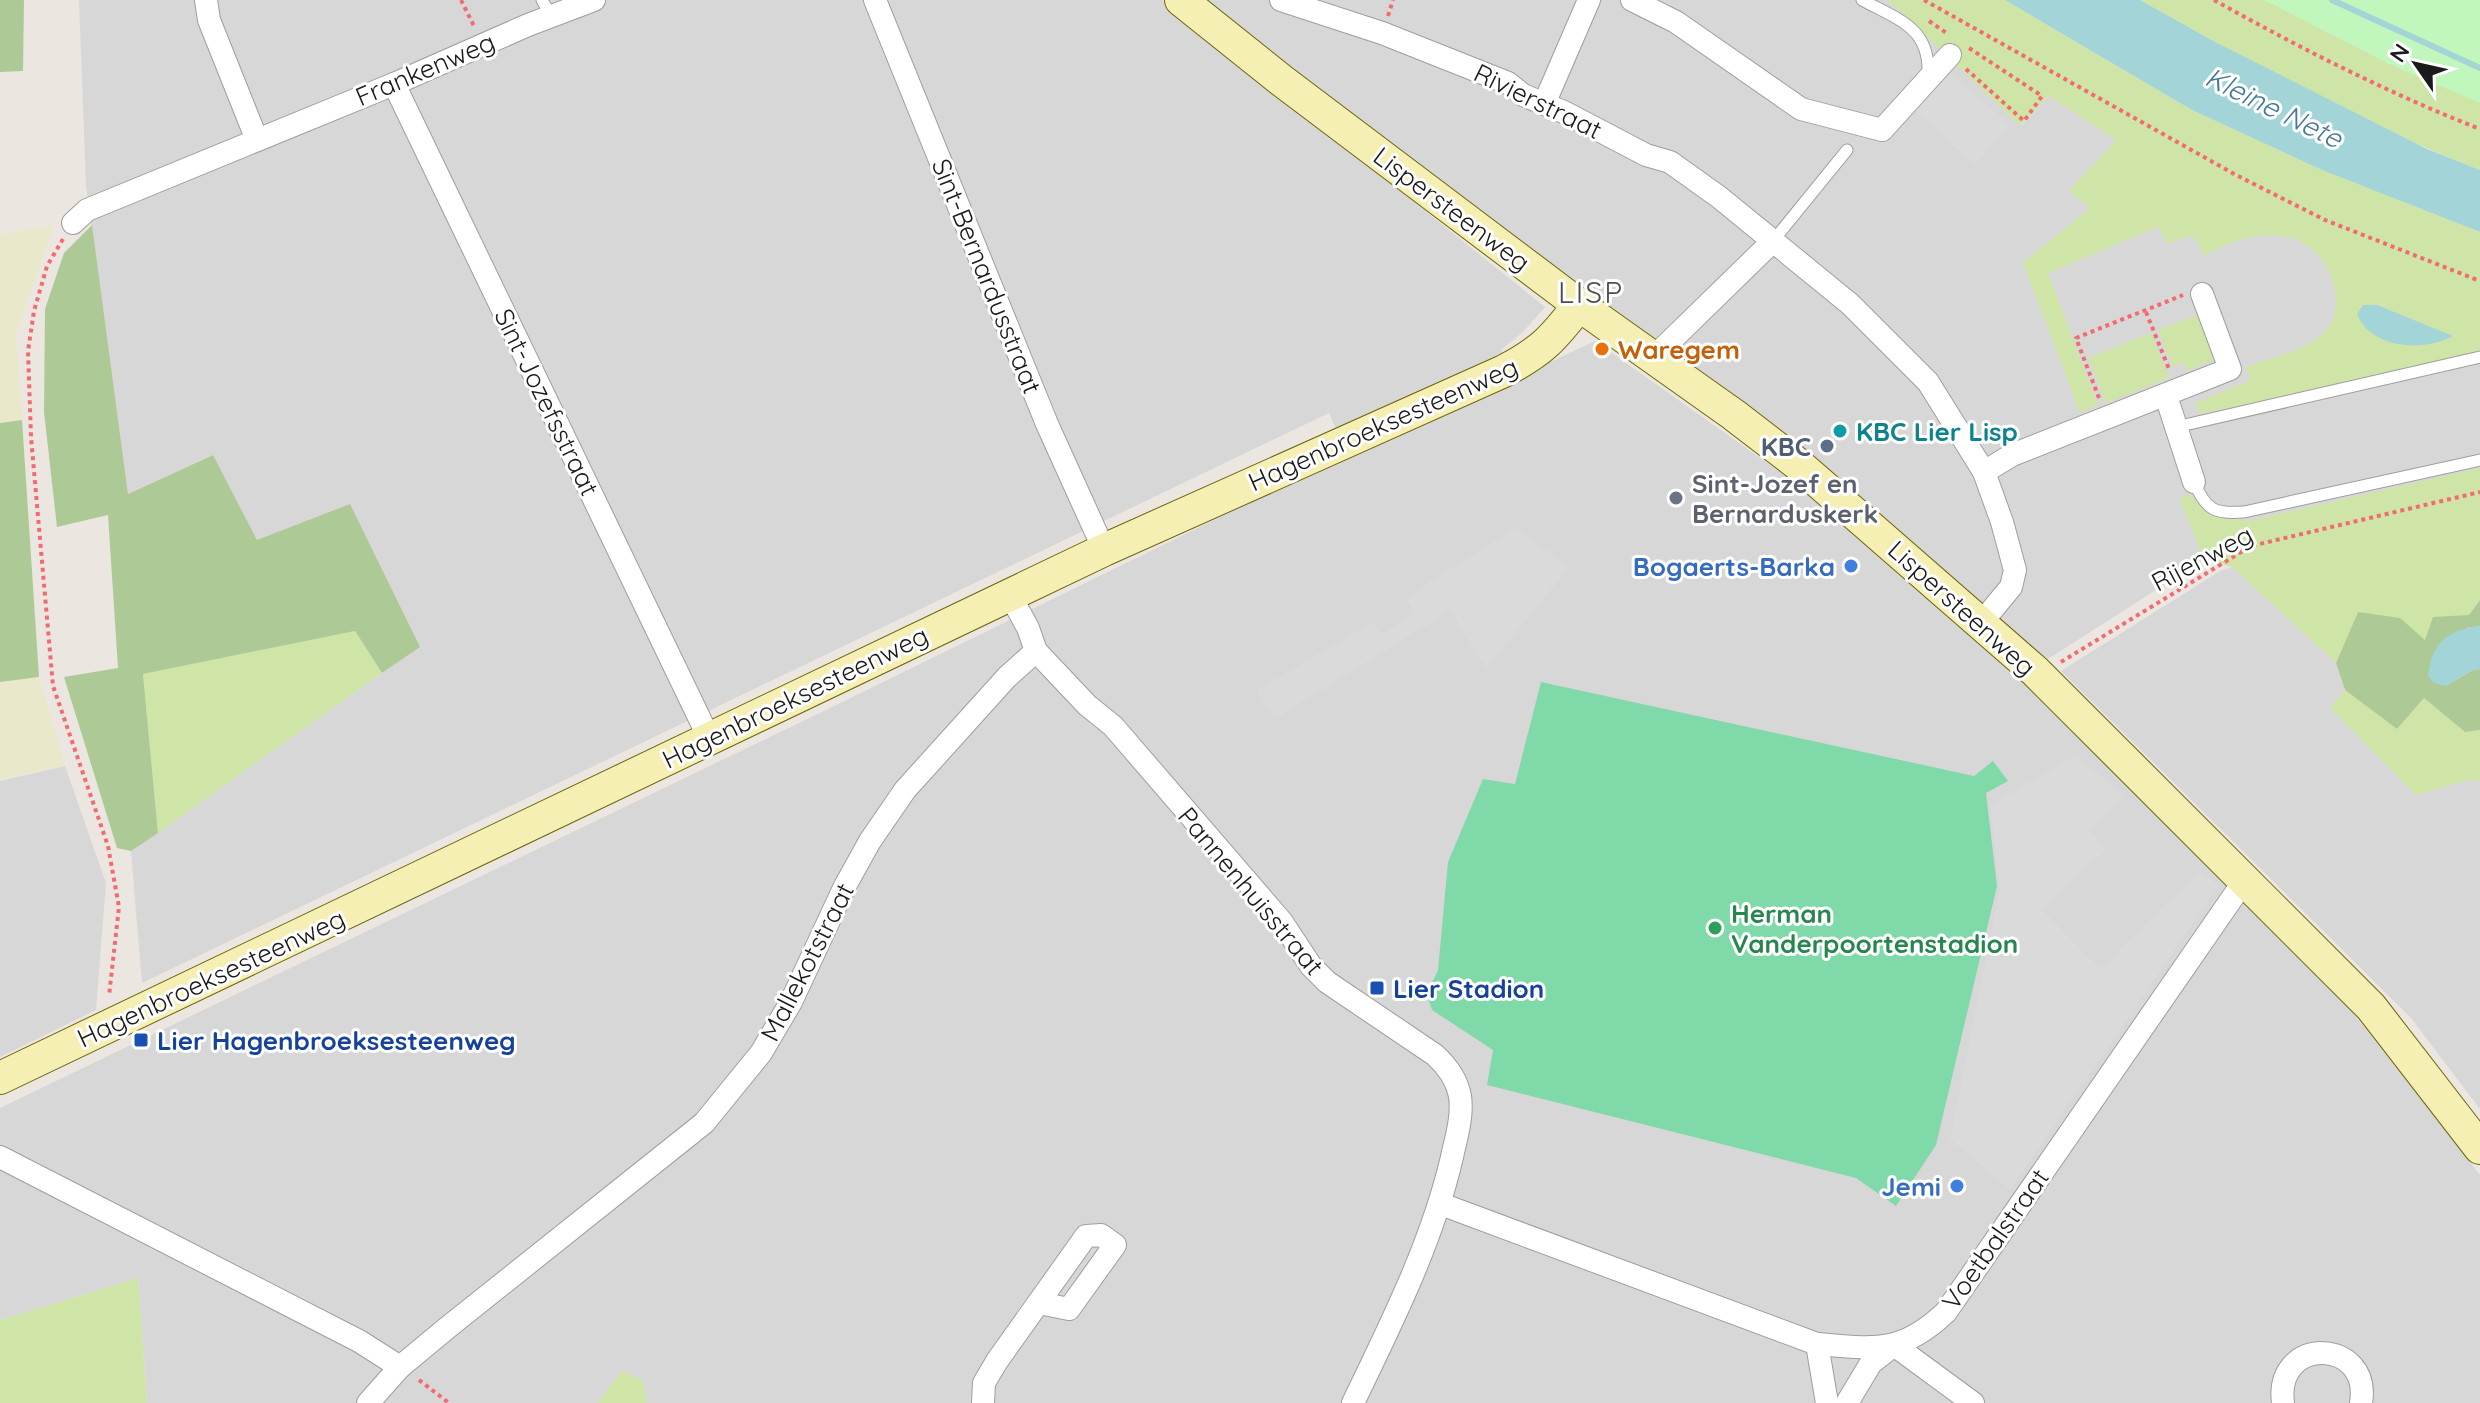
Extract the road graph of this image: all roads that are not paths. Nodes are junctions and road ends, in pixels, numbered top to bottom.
1 (206, 0) edge
2 (594, 0) edge
3 (875, 0) edge
4 (1281, 0) edge
5 (1589, 0) edge
6 (1632, 0) edge
7 (1862, 0) edge
8 (1192, 3) edge
9 (546, 8) edge
10 (1950, 55) road end
11 (1928, 79) junction
12 (394, 84) junction
13 (1544, 104) junction
14 (257, 140) junction
15 (1847, 150) dead end
16 (73, 223) road end
17 (1773, 241) junction
18 (2194, 294) road end
19 (1579, 305) junction
20 (1654, 357) junction
21 (2480, 357) edge
22 (2171, 394) junction
23 (2176, 427) junction
24 (2480, 460) edge
25 (1984, 472) junction
26 (2194, 482) joint
27 (1104, 550) junction
28 (1010, 595) junction
29 (1982, 622) junction
30 (1036, 651) junction
31 (705, 729) junction
32 (2244, 881) junction
33 (0, 1078) edge
34 (2480, 1148) edge
35 (0, 1157) edge
36 (1441, 1204) junction
37 (1039, 1303) dead end
38 (1817, 1344) junction
39 (1894, 1345) junction
40 (400, 1367) junction
41 (368, 1403) edge
42 (983, 1403) edge
43 (1353, 1403) edge
44 (1827, 1403) edge
45 (1847, 1403) edge
46 (1973, 1403) edge
47 (2283, 1403) edge
48 (2361, 1403) edge

1 - 14 street
2 - 9 street, Frankenweg
3 - 27 street, Sint-Bernardusstraat
4 - 13 street, Rivierstraat
5 - 13 street
6 - 11 street
7 - 11 lane
8 - 19 street, Lispersteenweg
9 - 12 street, Frankenweg
10 - 11 street
12 - 14 street, Frankenweg
12 - 31 street, Sint-Jozefsstraat
13 - 17 street, Rivierstraat
14 - 16 street, Frankenweg
15 - 17 lane
17 - 20 street
17 - 25 street, Rivierstraat
18 - 22 street
19 - 20 street, Lispersteenweg
19 - 27 street, Hagenbroeksesteenweg
20 - 29 street, Lispersteenweg
21 - 23 lane
22 - 23 street
22 - 25 street
23 - 26 street
24 - 26 lane
25 - 29 street, Rivierstraat
27 - 28 street, Hagenbroeksesteenweg
28 - 30 street, Pannenhuisstraat
28 - 31 street, Hagenbroeksesteenweg
29 - 32 street, Lispersteenweg
30 - 36 street, Pannenhuisstraat
30 - 40 street, Mallekotstraat
31 - 33 street, Hagenbroeksesteenweg
32 - 34 street, Lispersteenweg
32 - 39 street, Voetbalstraat
35 - 40 street
36 - 38 street, Voetbalstraat
36 - 43 street, Pannenhuisstraat
37 - 42 street
38 - 39 street, Voetbalstraat
38 - 44 street
39 - 45 street
39 - 46 street
40 - 41 street, Mallekotstraat
47 - 48 street

